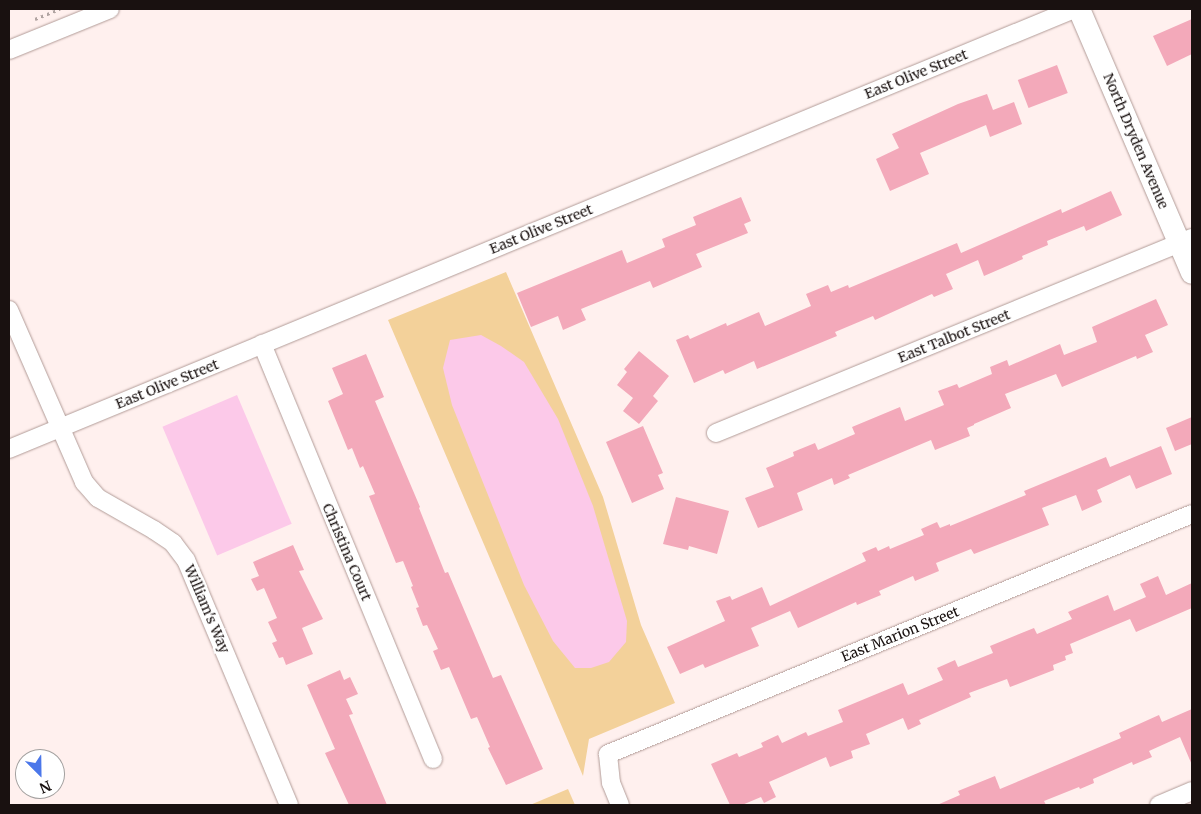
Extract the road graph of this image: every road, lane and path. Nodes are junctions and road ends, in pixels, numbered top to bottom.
1 (110, 9) edge
2 (1074, 9) edge
3 (1079, 9) edge
4 (9, 50) edge
5 (1186, 241) edge
6 (1192, 273) edge
7 (9, 310) edge
8 (262, 344) junction
9 (59, 428) junction
10 (716, 433) dead end
11 (9, 449) edge
12 (1192, 514) edge
13 (433, 759) dead end
14 (1192, 791) edge
15 (289, 805) edge
16 (620, 805) edge
17 (1159, 805) edge

1 - 4 street
2 - 8 street, East Olive Street
3 - 5 street, North Dryden Avenue
5 - 6 street, North Dryden Avenue
5 - 10 street, East Talbot Street
7 - 9 street, William's Way
8 - 9 street, East Olive Street
8 - 13 street, Christina Court
9 - 11 street, East Olive Street
9 - 15 street, William's Way
12 - 16 street, East Marion Street
14 - 17 street

